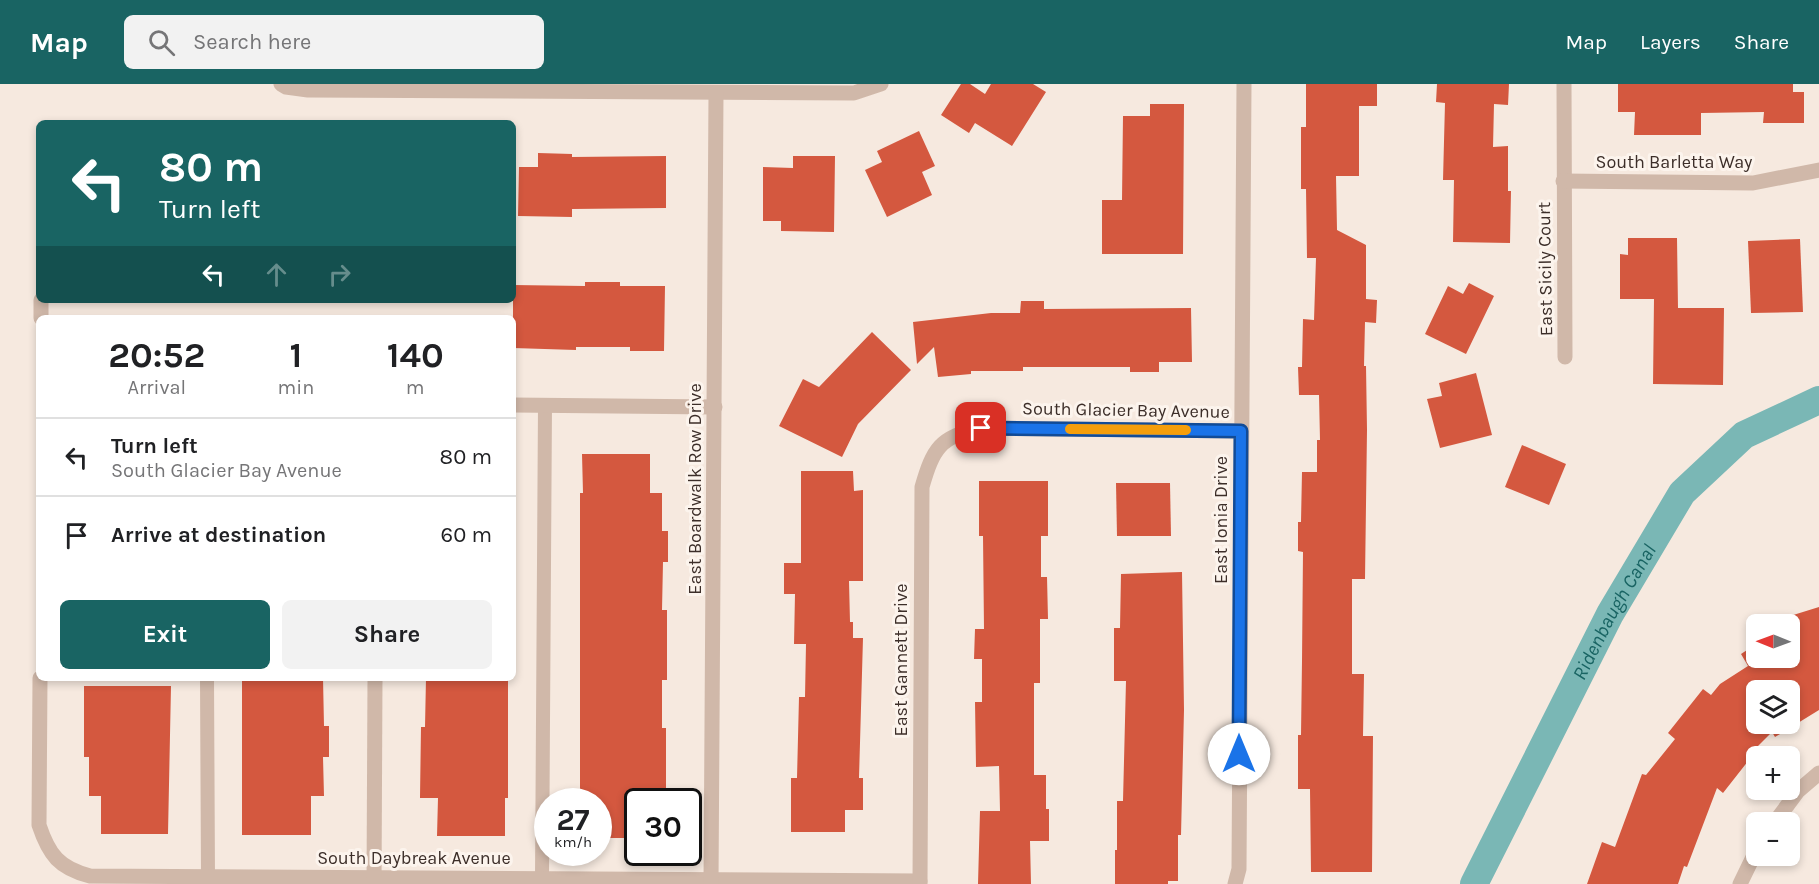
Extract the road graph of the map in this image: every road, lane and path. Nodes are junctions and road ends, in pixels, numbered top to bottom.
1 (281, 84) edge
2 (881, 84) edge
3 (1244, 84) edge
4 (1564, 84) edge
5 (578, 88) edge
6 (716, 93) junction
7 (1819, 170) edge
8 (1563, 181) junction
9 (1566, 357) dead end
10 (516, 405) edge
11 (545, 405) junction
12 (715, 406) junction
13 (1241, 431) junction
14 (942, 442) joint
15 (40, 681) edge
16 (207, 681) edge
17 (375, 681) edge
18 (1819, 773) edge
19 (1782, 812) edge
20 (1749, 866) edge
21 (208, 877) junction
22 (542, 879) junction
23 (374, 881) edge
24 (711, 882) edge
25 (920, 883) edge
26 (1235, 884) edge
27 (1740, 884) edge

1 - 5 street
2 - 6 street
3 - 13 street, East Ionia Drive
4 - 8 street, East Sicily Court
5 - 6 street
6 - 12 street, East Boardwalk Row Drive
7 - 8 street, South Barletta Way
8 - 9 street, East Sicily Court
10 - 11 street
11 - 12 street
11 - 22 lane
12 - 24 street, East Boardwalk Row Drive
13 - 14 street, South Glacier Bay Avenue
13 - 26 street, East Ionia Drive
14 - 25 street, East Gannett Drive
15 - 21 street, South Daybreak Avenue
16 - 21 lane
17 - 23 street
18 - 19 street
20 - 27 street
21 - 23 street, South Daybreak Avenue
22 - 23 street, South Daybreak Avenue
22 - 24 street, South Daybreak Avenue
24 - 25 street, South Daybreak Avenue

